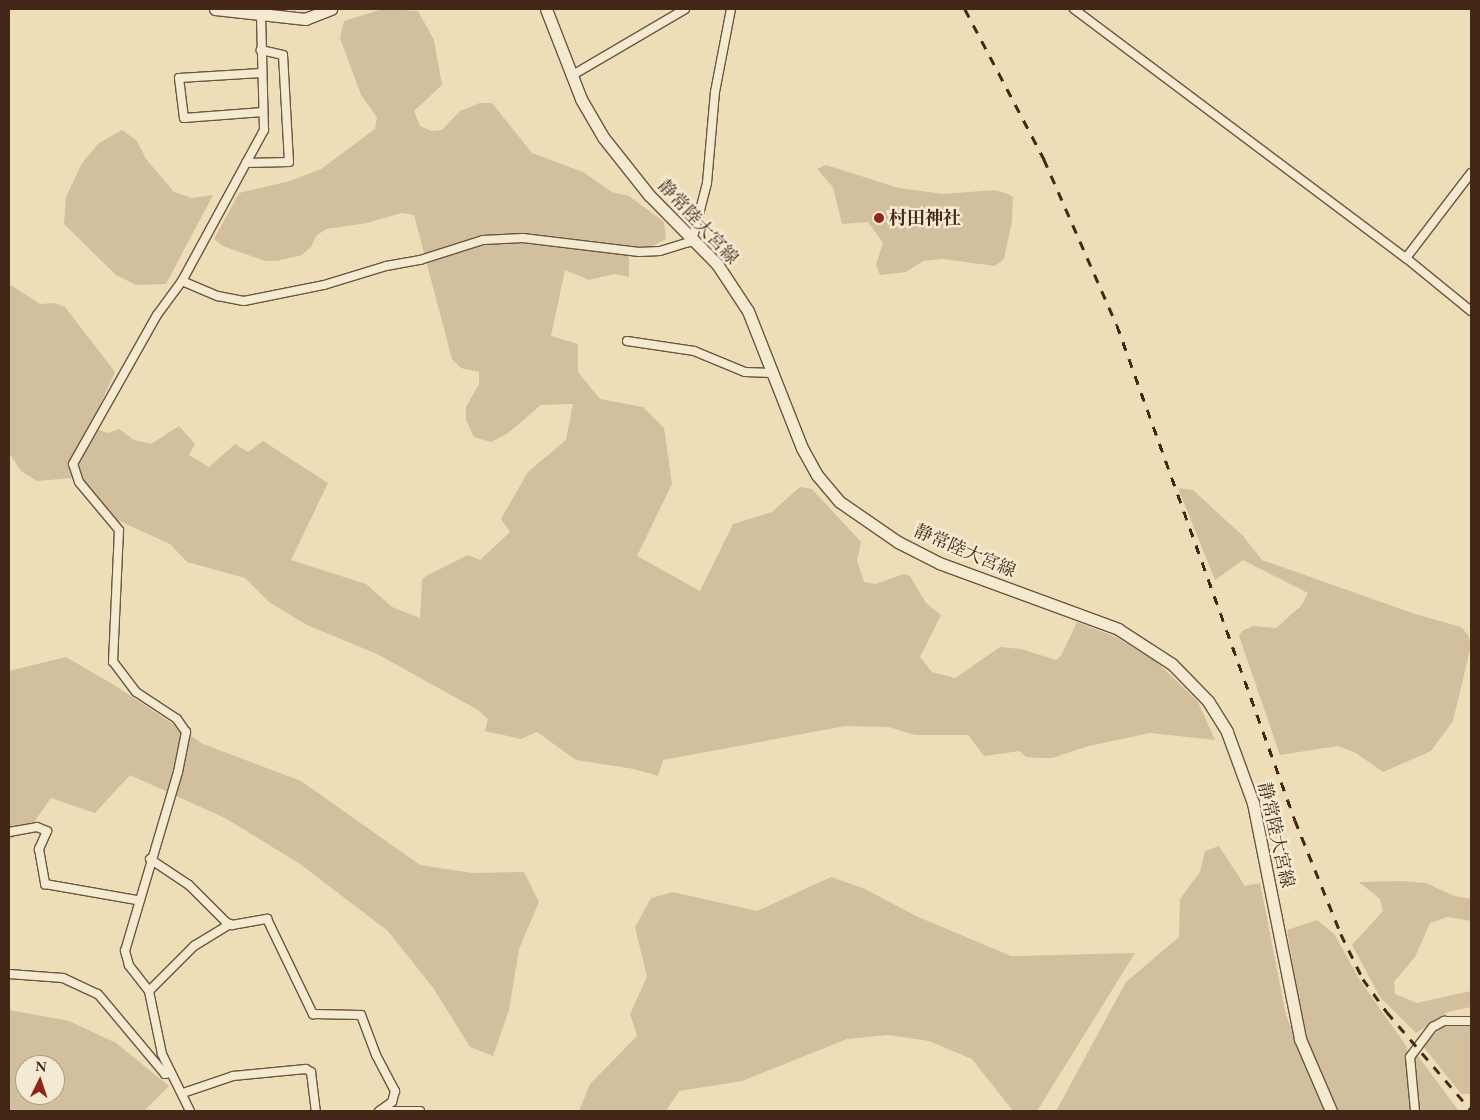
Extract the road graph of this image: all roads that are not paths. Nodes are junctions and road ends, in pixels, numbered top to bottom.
1 (215, 9) edge
2 (331, 9) edge
3 (546, 9) edge
4 (685, 9) edge
5 (731, 9) edge
6 (1074, 9) edge
7 (261, 16) junction
8 (261, 50) junction
9 (261, 73) junction
10 (571, 76) junction
11 (263, 112) junction
12 (246, 163) junction
13 (1471, 173) edge
14 (692, 241) junction
15 (1406, 258) junction
16 (182, 281) junction
17 (1471, 311) edge
18 (627, 341) dead end
19 (772, 373) junction
20 (9, 832) edge
21 (150, 859) junction
22 (137, 900) junction
23 (230, 924) junction
24 (9, 974) edge
25 (148, 991) junction
26 (1471, 1021) edge
27 (171, 1073) junction
28 (183, 1093) junction
29 (190, 1111) edge
30 (316, 1111) edge
31 (379, 1111) edge
32 (389, 1111) edge
33 (420, 1111) edge
34 (1331, 1111) edge
35 (1415, 1111) edge

1 - 7 main road
2 - 7 main road
3 - 10 main road, 静常陸大宮線
4 - 10 street
5 - 14 street
6 - 15 street
7 - 8 street
8 - 9 street
8 - 12 street
9 - 11 street
9 - 11 street
10 - 14 main road, 静常陸大宮線
11 - 12 street
12 - 16 street
13 - 15 street
14 - 16 street
14 - 19 main road, 静常陸大宮線
15 - 17 street
16 - 21 street
18 - 19 street
19 - 34 main road, 静常陸大宮線
20 - 22 street
21 - 22 street
21 - 23 street
22 - 25 street
23 - 25 street
23 - 31 street
24 - 27 street
25 - 27 street
26 - 35 street
27 - 28 street
28 - 29 street
28 - 30 street
32 - 33 street

